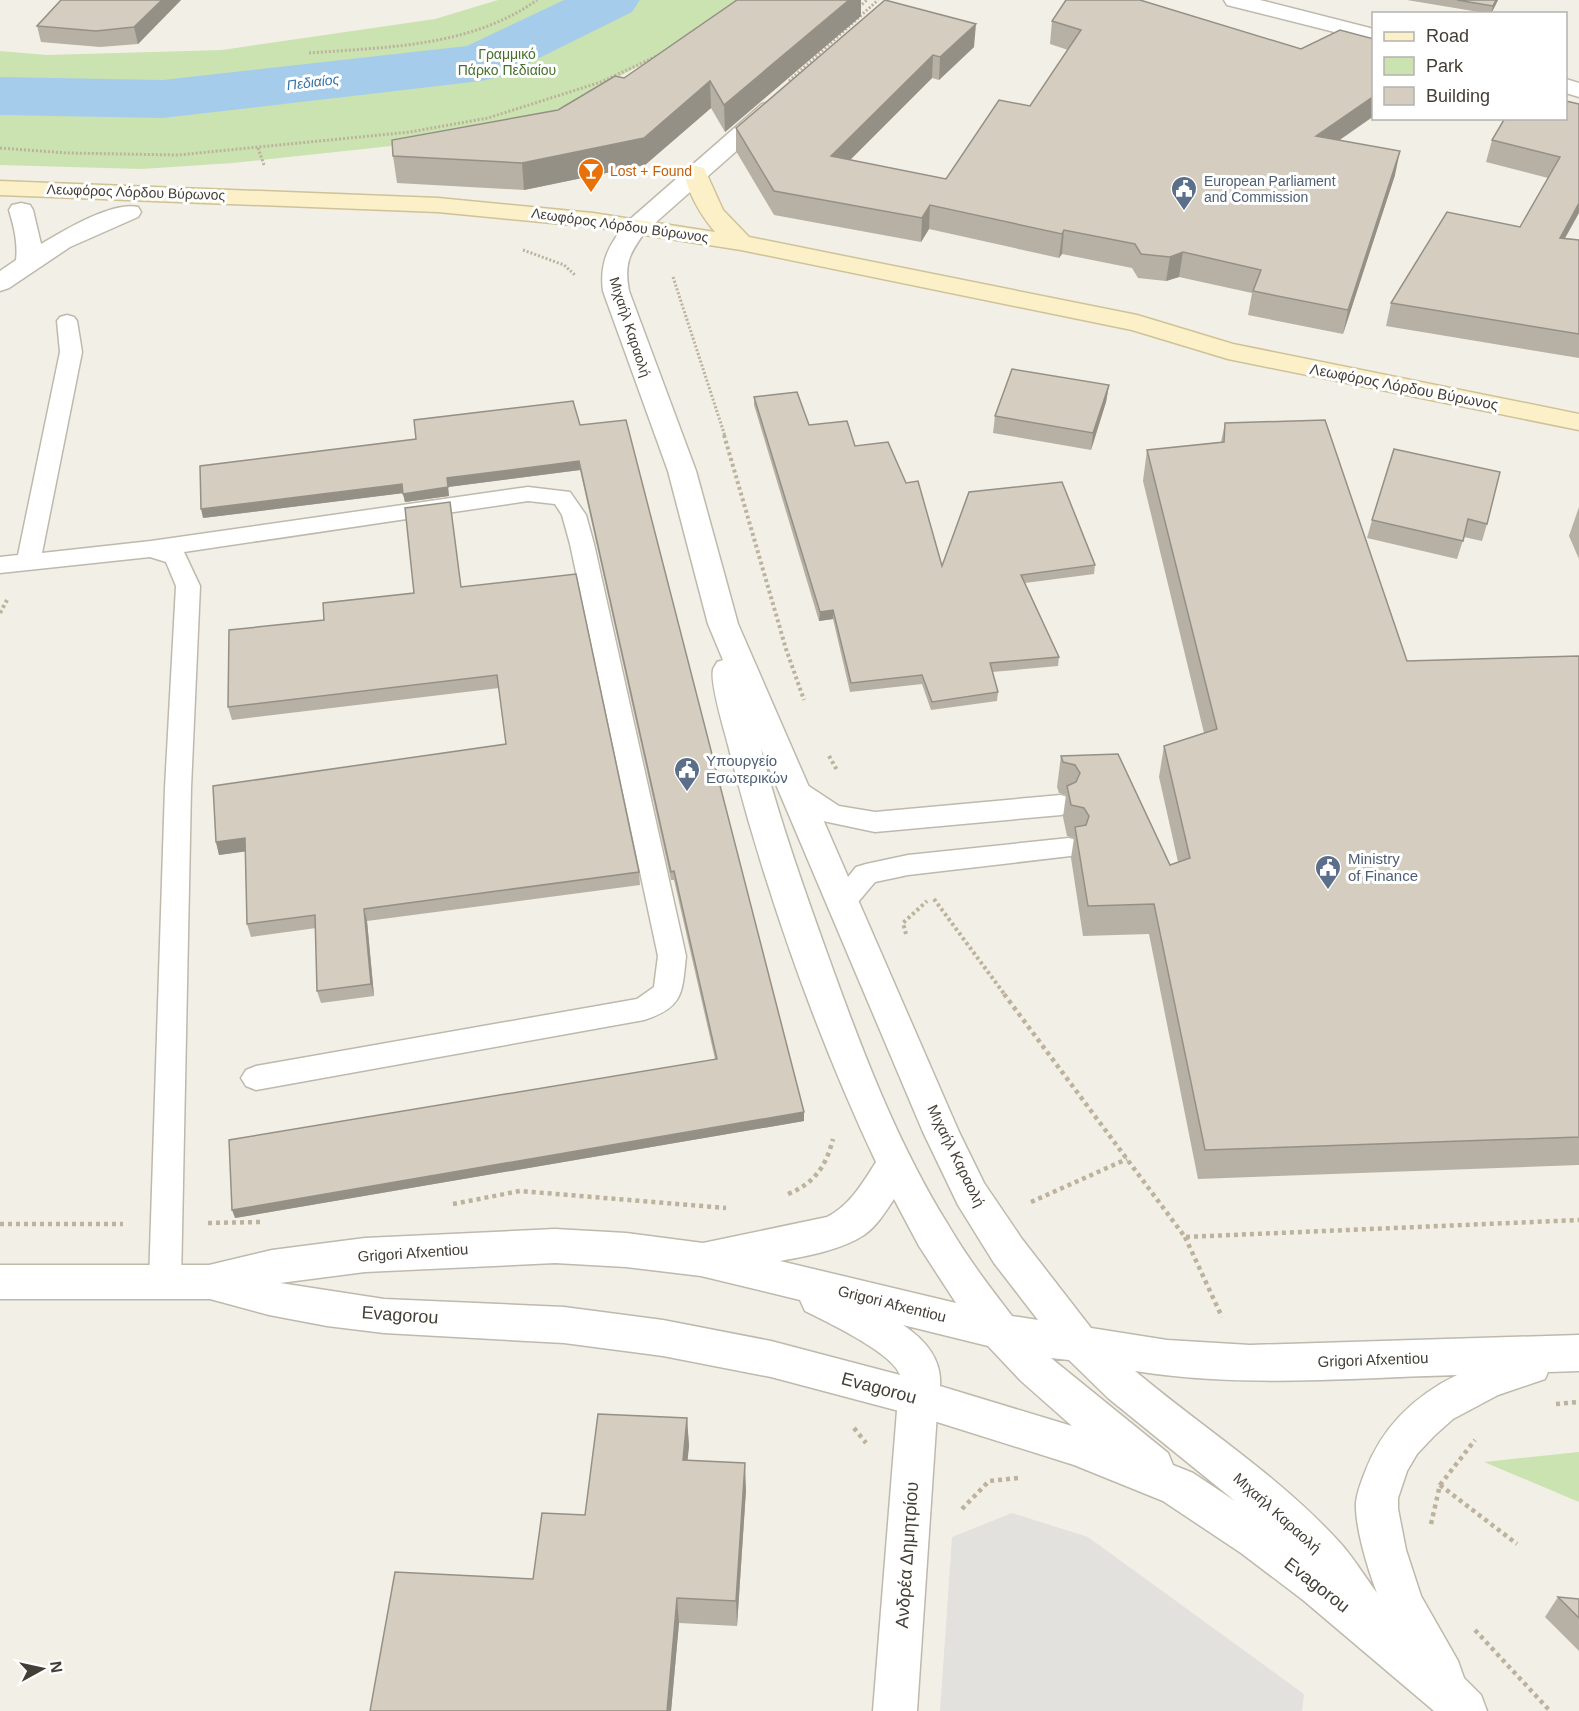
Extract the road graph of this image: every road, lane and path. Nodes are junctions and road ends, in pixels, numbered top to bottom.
1 (537, 0) edge
2 (1235, 0) edge
3 (1372, 35) edge
4 (309, 52) dead end
5 (657, 56) edge
6 (783, 98) edge
7 (0, 148) edge
8 (258, 148) junction
9 (265, 168) dead end
10 (696, 173) junction
11 (0, 188) edge
12 (10, 210) edge
13 (129, 212) junction
14 (629, 235) junction
15 (741, 243) junction
16 (28, 261) junction
17 (673, 276) dead end
18 (0, 283) edge
19 (67, 321) dead end
20 (1228, 351) junction
21 (1579, 422) edge
22 (151, 549) junction
23 (28, 563) junction
24 (0, 565) edge
25 (723, 624) junction
26 (805, 701) dead end
27 (826, 752) dead end
28 (837, 772) dead end
29 (795, 790) junction
30 (1061, 805) edge
31 (1069, 848) edge
32 (843, 901) junction
33 (908, 944) dead end
34 (256, 1078) dead end
35 (1127, 1159) junction
36 (895, 1164) junction
37 (1025, 1205) dead end
38 (1579, 1220) edge
39 (1185, 1237) junction
40 (701, 1258) junction
41 (763, 1273) junction
42 (0, 1282) edge
43 (165, 1282) junction
44 (209, 1282) junction
45 (1223, 1319) dead end
46 (1001, 1331) junction
47 (1081, 1346) junction
48 (1579, 1354) edge
49 (918, 1398) junction
50 (1579, 1402) edge
51 (1547, 1406) dead end
52 (852, 1426) dead end
53 (1482, 1431) dead end
54 (871, 1453) dead end
55 (1440, 1485) junction
56 (1178, 1487) junction
57 (1430, 1527) dead end
58 (1517, 1544) dead end
59 (1472, 1627) dead end
60 (1385, 1640) junction
61 (1461, 1706) edge
62 (895, 1711) edge
63 (1550, 1711) edge

1 - 4 path
2 - 3 street
5 - 8 path
6 - 10 street, Μιχαήλ Καραολή
7 - 8 path
8 - 9 path
10 - 14 street, Μιχαήλ Καραολή
10 - 15 main road
11 - 14 main road, Λεωφόρος Λόρδου Βύρωνος
12 - 13 main road, Λεωφόρος Λόρδου Βύρωνος
12 - 16 street
13 - 14 main road, Λεωφόρος Λόρδου Βύρωνος
13 - 16 street
14 - 15 main road, Λεωφόρος Λόρδου Βύρωνος
14 - 20 main road, Λεωφόρος Λόρδου Βύρωνος
14 - 25 street, Μιχαήλ Καραολή
15 - 20 main road, Λεωφόρος Λόρδου Βύρωνος
16 - 18 street
17 - 26 path
19 - 23 lane
20 - 21 main road, Λεωφόρος Λόρδου Βύρωνος
22 - 23 lane
22 - 34 lane
22 - 43 lane
23 - 24 lane
25 - 29 street, Μιχαήλ Καραολή
25 - 36 street, Μιχαήλ Καραολή
27 - 28 path
29 - 30 lane
29 - 32 street, Μιχαήλ Καραολή
31 - 32 lane
32 - 47 street, Μιχαήλ Καραολή
33 - 35 path
35 - 37 path
35 - 39 path
36 - 40 street
36 - 46 street, Μιχαήλ Καραολή
38 - 39 path
39 - 45 path
40 - 41 street, Grigori Afxentiou
40 - 44 street, Grigori Afxentiou
41 - 46 street, Grigori Afxentiou
41 - 49 street, Ανδρέα Δημητρίου
42 - 43 street
43 - 44 street
44 - 49 street, Evagorou
46 - 47 street, Grigori Afxentiou
46 - 56 street, Μιχαήλ Καραολή
47 - 48 street, Grigori Afxentiou
47 - 60 street, Μιχαήλ Καραολή
48 - 61 street
49 - 56 street, Evagorou
49 - 62 street, Ανδρέα Δημητρίου
50 - 51 path
52 - 54 path
53 - 55 path
55 - 57 path
55 - 58 path
56 - 60 street, Evagorou
59 - 63 path
60 - 61 street, Evagorou

